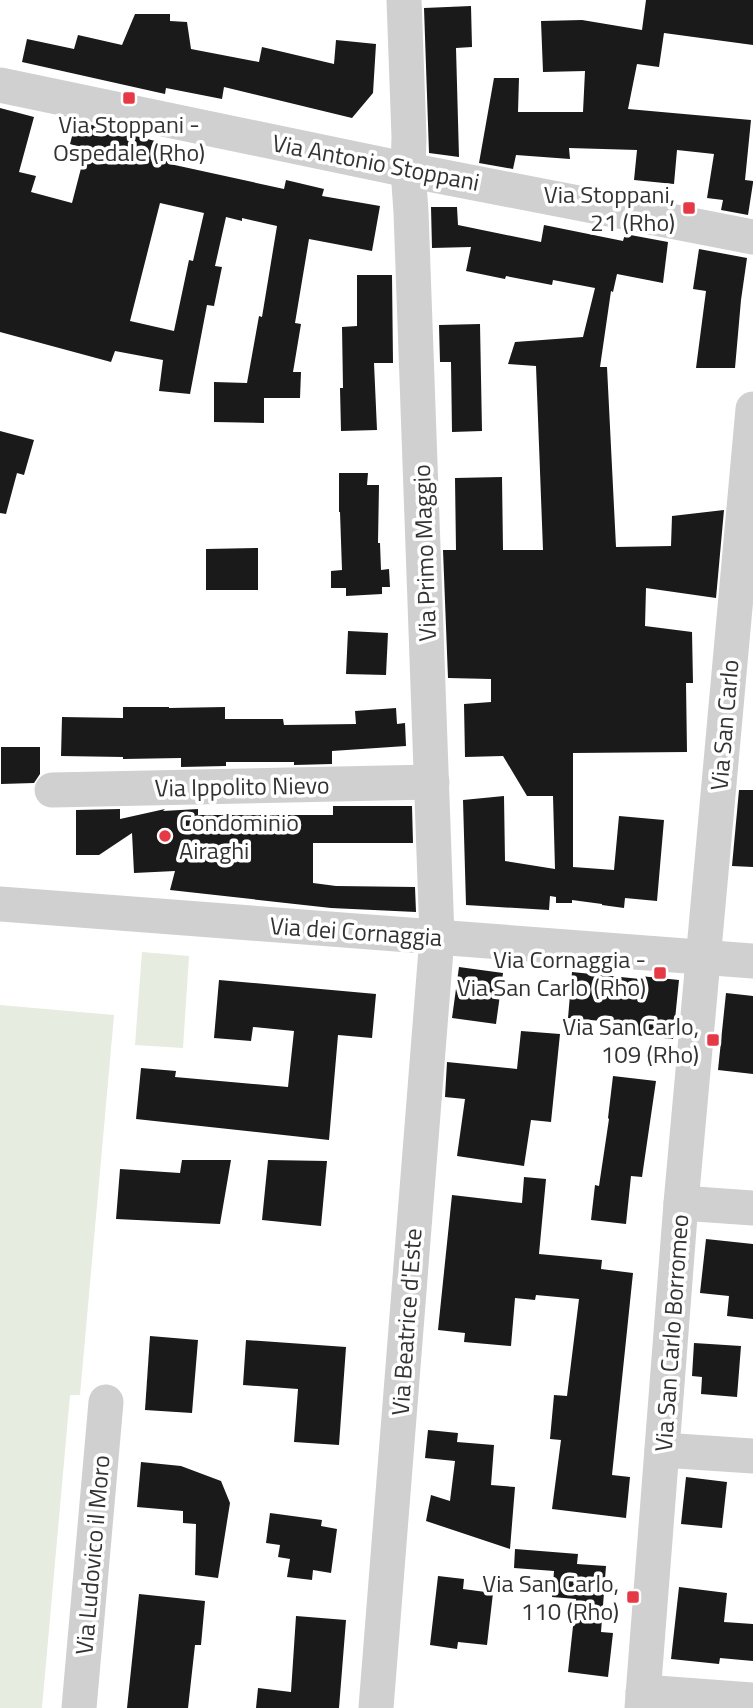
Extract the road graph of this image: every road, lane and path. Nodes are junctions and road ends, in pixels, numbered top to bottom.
1 (404, 0) edge
2 (0, 85) edge
3 (408, 170) junction
4 (753, 237) edge
5 (753, 409) edge
6 (432, 782) junction
7 (52, 790) dead end
8 (0, 904) edge
9 (437, 937) junction
10 (704, 957) junction
11 (753, 961) edge
12 (681, 1203) junction
13 (753, 1208) edge
14 (106, 1402) dead end
15 (662, 1450) junction
16 (753, 1456) edge
17 (642, 1700) edge
18 (753, 1700) edge
19 (79, 1708) edge
20 (376, 1708) edge

1 - 3 street, Via Primo Maggio
2 - 3 street, Via Antonio Stoppani
3 - 4 street, Via Antonio Stoppani
3 - 6 street, Via Primo Maggio
5 - 10 street, Via San Carlo
6 - 7 street, Via Ippolito Nievo
6 - 9 street, Via Primo Maggio
8 - 9 street, Via dei Cornaggia
9 - 10 street, Via dei Cornaggia
9 - 20 street, Via Beatrice d'Este
10 - 11 street, Via dei Cornaggia
10 - 12 street, Via San Carlo Borromeo
12 - 13 street
12 - 15 street, Via San Carlo Borromeo
14 - 19 street, Via Ludovico il Moro
15 - 16 street
15 - 17 street, Via San Carlo Borromeo
17 - 18 street

